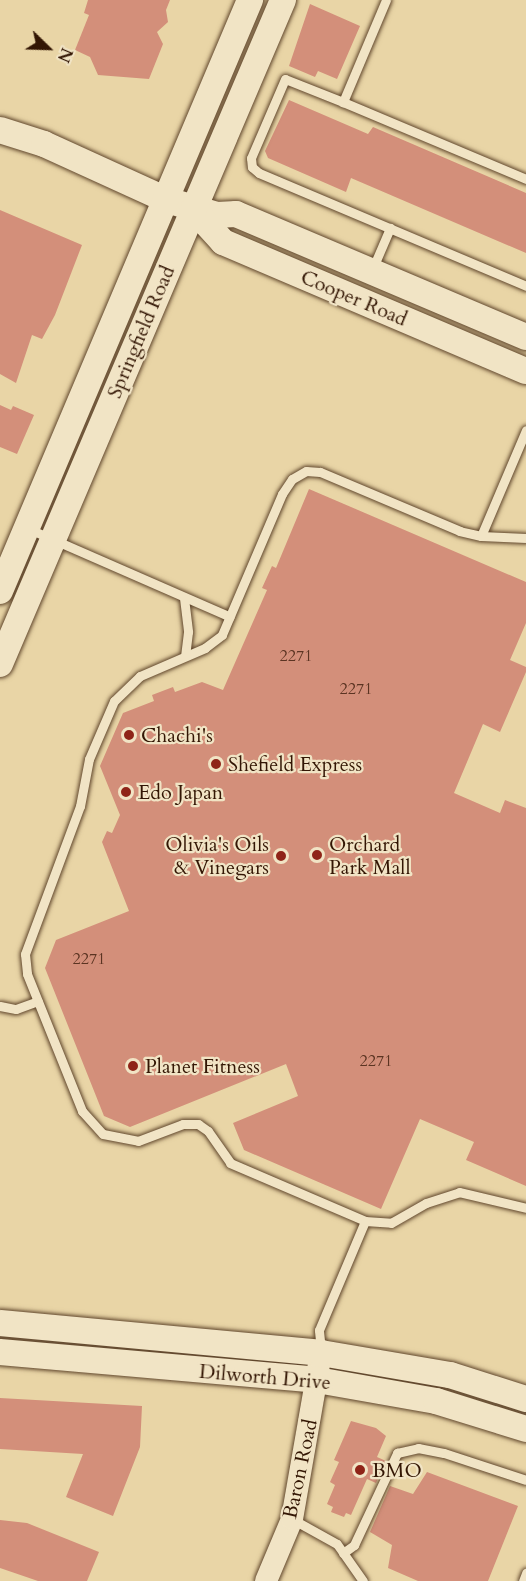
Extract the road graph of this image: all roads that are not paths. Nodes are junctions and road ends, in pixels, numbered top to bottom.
1 (250, 0) edge
2 (283, 0) edge
3 (386, 0) edge
4 (343, 102) junction
5 (0, 130) edge
6 (526, 178) edge
7 (167, 200) junction
8 (193, 208) junction
9 (390, 228) junction
10 (371, 272) junction
11 (526, 286) edge
12 (526, 337) edge
13 (526, 371) edge
14 (526, 430) edge
15 (27, 528) junction
16 (482, 536) junction
17 (526, 537) edge
18 (52, 541) junction
19 (0, 591) edge
20 (184, 598) junction
21 (230, 618) junction
22 (185, 656) junction
23 (0, 664) edge
24 (38, 1001) junction
25 (0, 1006) edge
26 (526, 1208) edge
27 (365, 1221) junction
28 (0, 1323) edge
29 (0, 1352) edge
30 (321, 1353) junction
31 (317, 1380) junction
32 (526, 1399) edge
33 (526, 1429) edge
34 (526, 1480) edge
35 (292, 1520) junction
36 (344, 1553) junction
37 (526, 1573) edge
38 (266, 1581) edge
39 (363, 1581) edge
40 (523, 1581) edge

1 - 7 main road, Springfield Road
2 - 8 main road, Springfield Road
3 - 4 lane
4 - 6 lane
4 - 9 lane
5 - 7 main road, Cooper Road
7 - 8 main road, Cooper Road
7 - 15 main road, Springfield Road
8 - 10 main road, Cooper Road
8 - 13 main road, Cooper Road
8 - 18 main road, Springfield Road
9 - 10 lane
9 - 11 lane
10 - 12 main road, Cooper Road
14 - 16 lane
15 - 18 lane
15 - 19 main road, Springfield Road
16 - 17 lane
16 - 21 lane
18 - 20 lane
18 - 23 main road, Springfield Road
20 - 21 lane
20 - 22 lane
21 - 22 lane
22 - 24 lane
24 - 25 lane
24 - 27 lane
26 - 27 lane
27 - 30 lane
28 - 30 main road, Dilworth Drive
29 - 31 main road, Dilworth Drive
30 - 31 street, Baron Road
30 - 32 main road, Dilworth Drive
31 - 33 main road, Dilworth Drive
31 - 35 street, Baron Road
34 - 36 lane
35 - 36 lane
35 - 38 street, Baron Road
36 - 39 lane
37 - 40 lane

